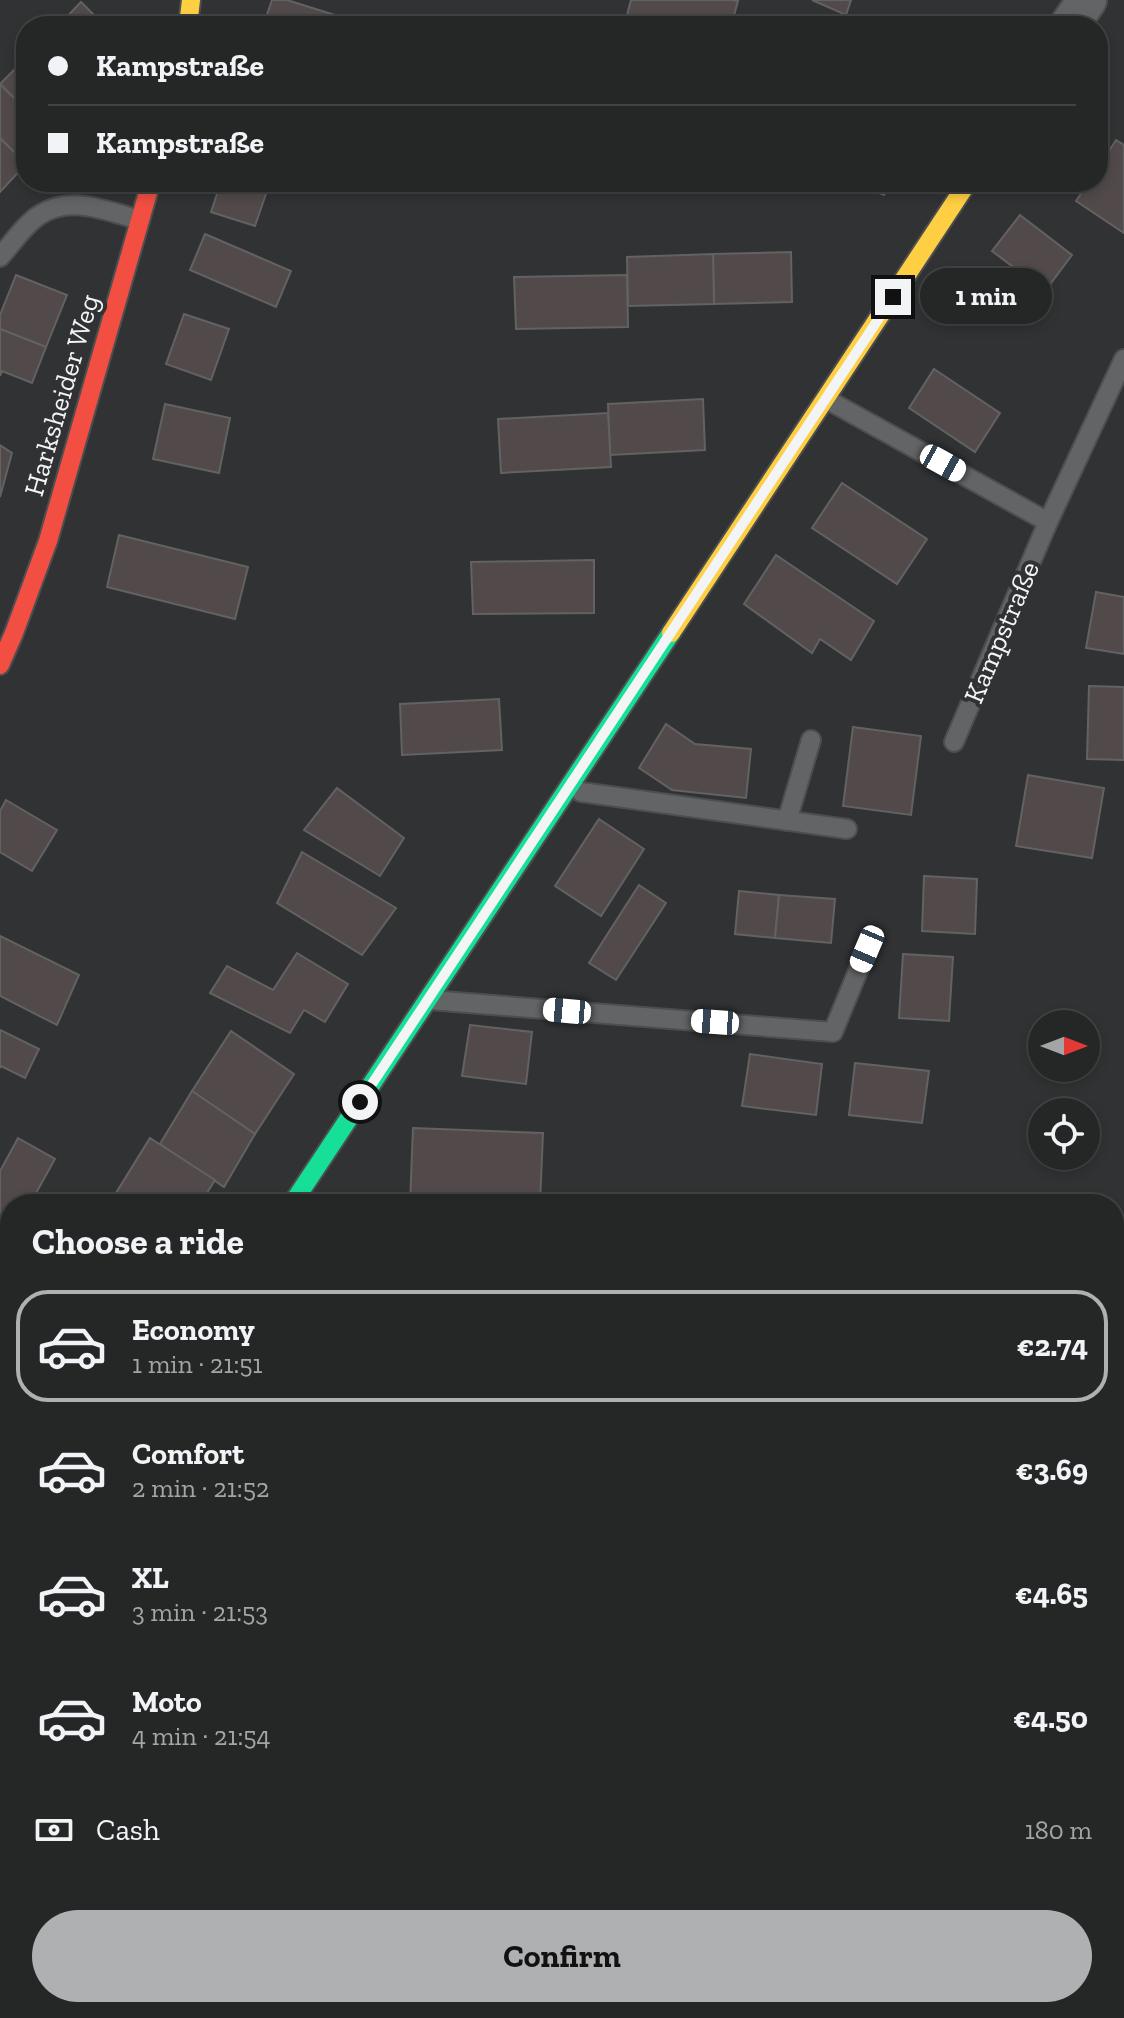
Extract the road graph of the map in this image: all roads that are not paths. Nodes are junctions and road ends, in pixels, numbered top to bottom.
1 (148, 192) edge
2 (961, 192) edge
3 (140, 220) junction
4 (0, 257) edge
5 (1124, 359) edge
6 (826, 399) junction
7 (1048, 522) junction
8 (0, 665) edge
9 (811, 740) dead end
10 (954, 742) dead end
11 (581, 792) dead end
12 (787, 821) junction
13 (847, 829) dead end
14 (867, 949) dead end
15 (427, 1000) junction
16 (299, 1194) edge

1 - 3 street, Harksheider Weg
2 - 6 street
3 - 4 lane
3 - 8 street, Harksheider Weg
5 - 7 lane, Kampstraße
6 - 7 lane
6 - 15 street
7 - 10 lane, Kampstraße
9 - 12 lane
11 - 12 lane
12 - 13 lane
14 - 15 lane
15 - 16 street

